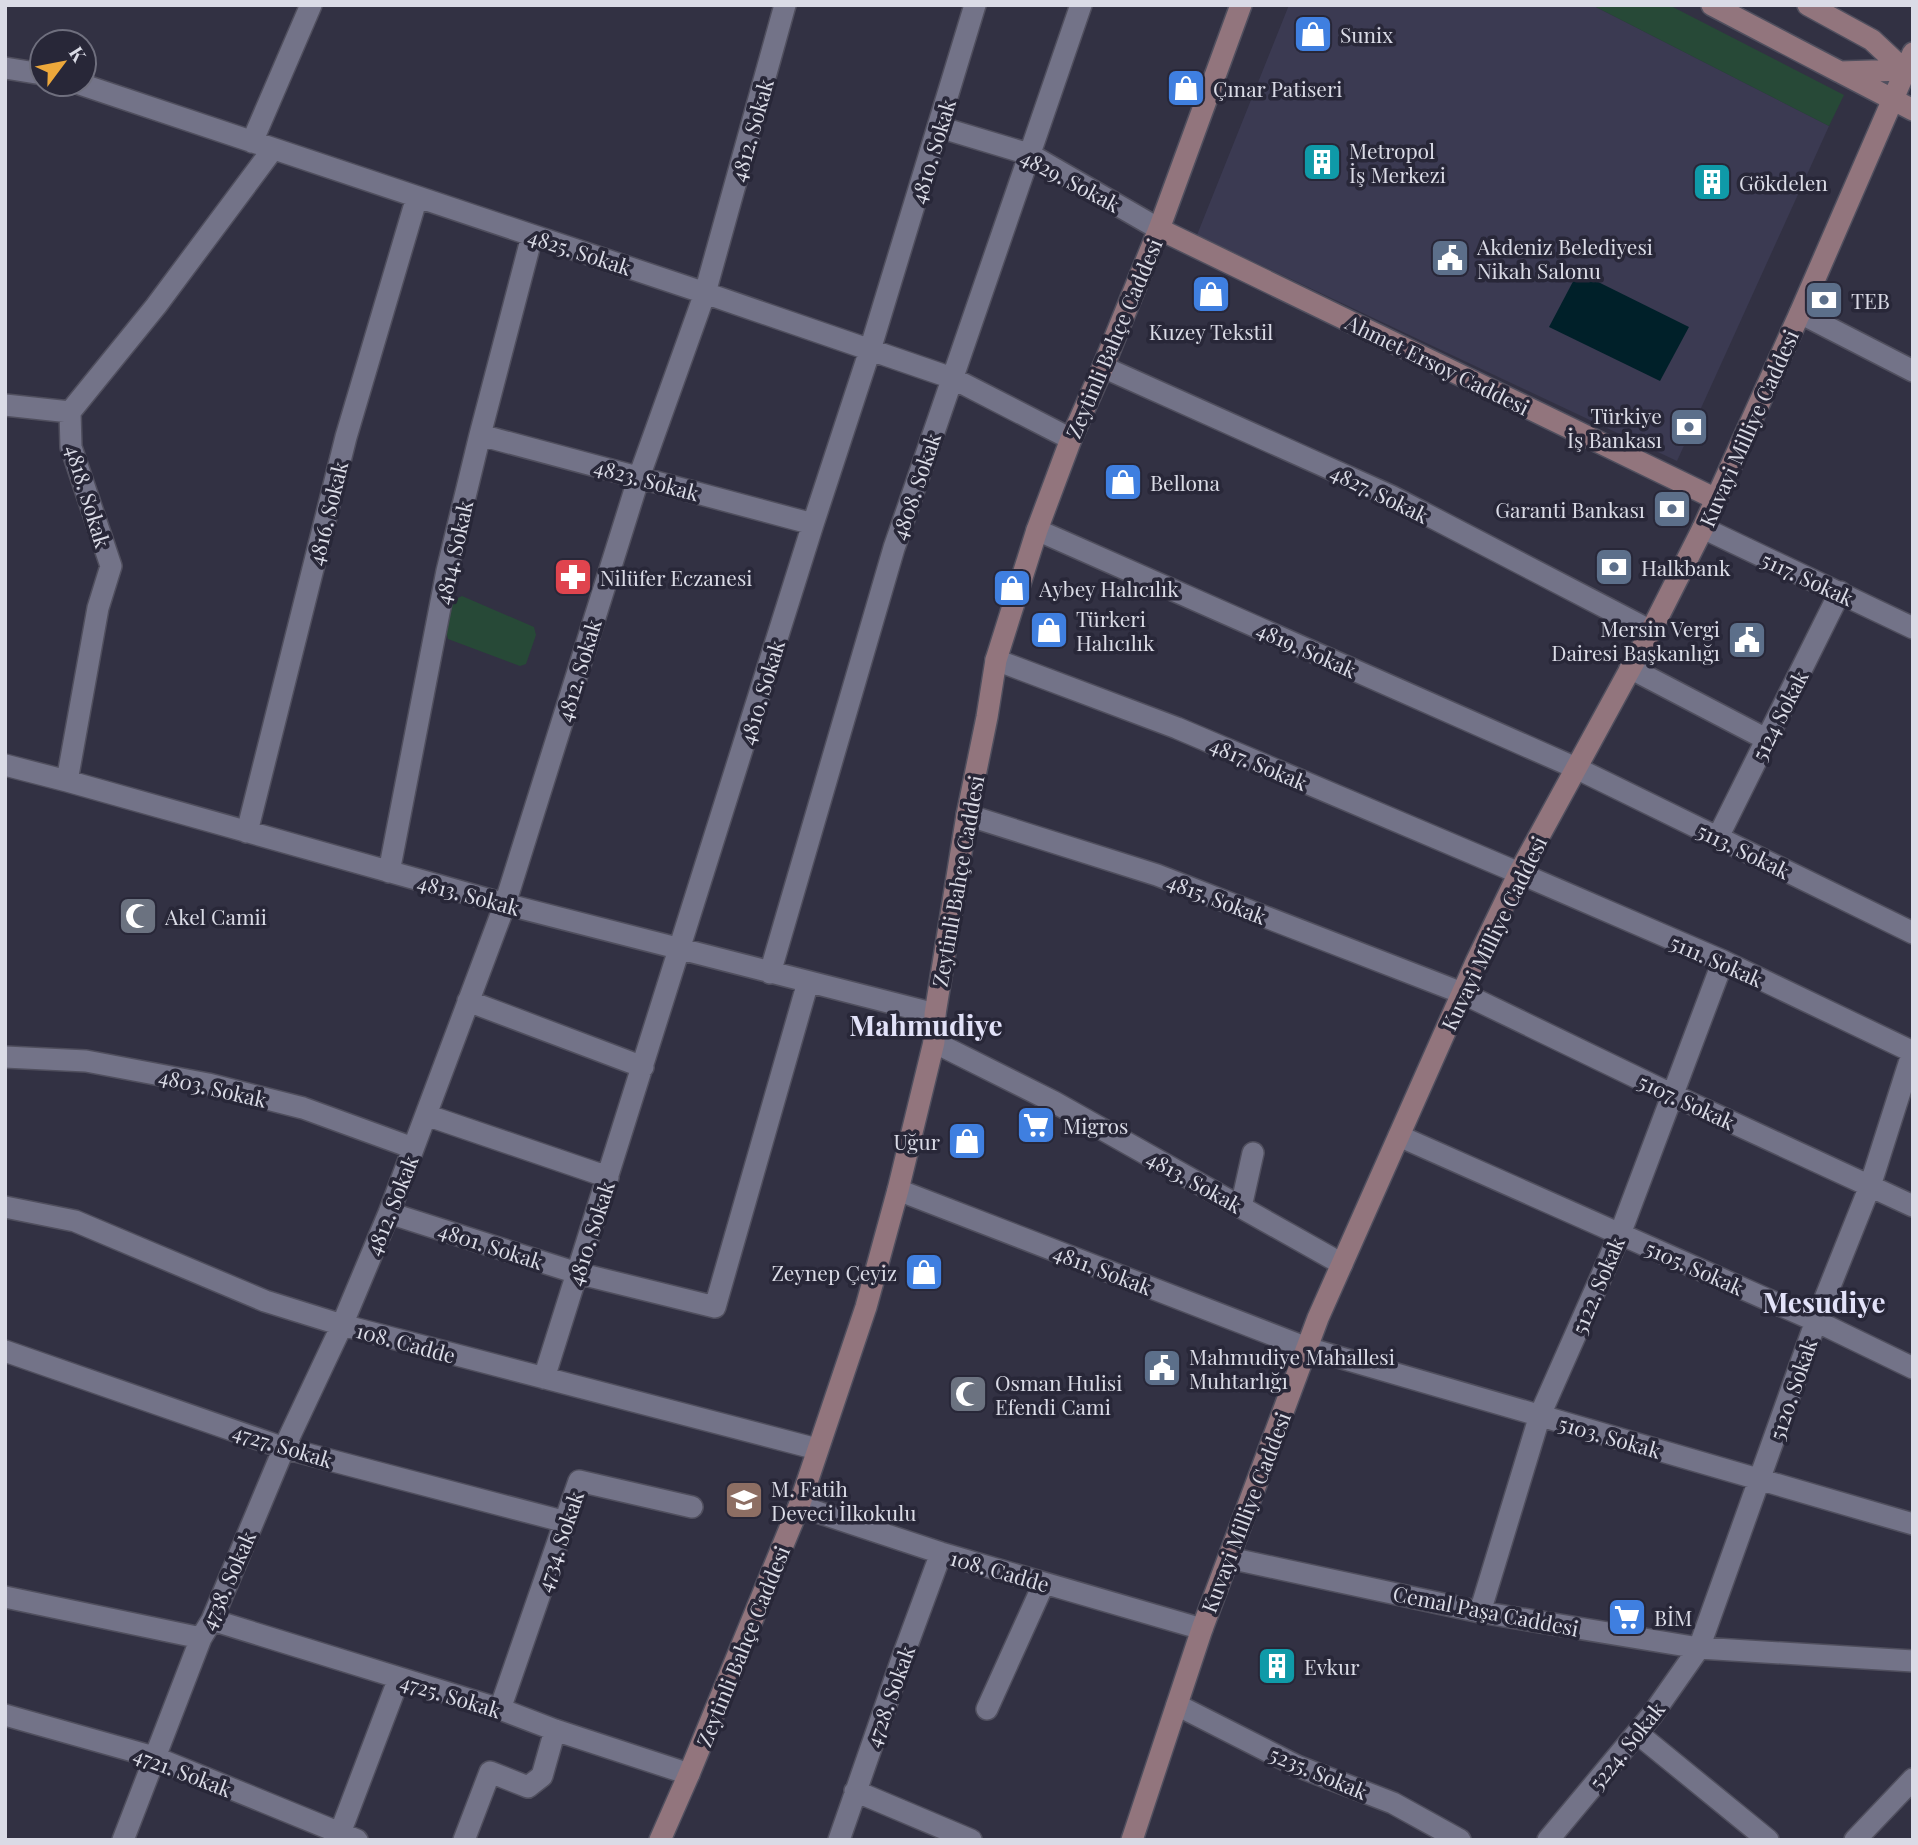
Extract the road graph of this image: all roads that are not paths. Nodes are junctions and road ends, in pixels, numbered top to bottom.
1 (311, 5) edge
2 (785, 5) edge
3 (975, 5) edge
4 (1081, 5) edge
5 (1241, 5) edge
6 (1712, 5) edge
7 (1808, 5) edge
8 (1910, 66) edge
9 (5, 68) edge
10 (28, 72) edge
11 (1840, 72) junction
12 (98, 90) edge
13 (1891, 99) junction
14 (1913, 110) edge
15 (939, 127) junction
16 (252, 142) junction
17 (272, 149) junction
18 (1029, 154) junction
19 (417, 197) junction
20 (1159, 229) junction
21 (532, 236) junction
22 (705, 293) junction
23 (1800, 313) junction
24 (870, 350) junction
25 (1103, 367) junction
26 (1913, 371) edge
27 (952, 378) junction
28 (5, 405) edge
29 (69, 412) junction
30 (480, 435) junction
31 (1071, 439) junction
32 (639, 477) junction
33 (1716, 499) junction
34 (813, 524) junction
35 (1703, 528) junction
36 (1037, 530) junction
37 (1840, 592) junction
38 (1913, 628) edge
39 (1651, 631) junction
40 (996, 660) junction
41 (1630, 668) junction
42 (1766, 739) junction
43 (5, 765) edge
44 (1576, 768) junction
45 (67, 781) junction
46 (967, 815) junction
47 (247, 832) junction
48 (1717, 837) junction
49 (389, 872) junction
50 (1519, 873) junction
51 (505, 904) junction
52 (1913, 933) edge
53 (680, 949) junction
54 (1723, 961) junction
55 (770, 972) junction
56 (808, 982) junction
57 (1462, 993) junction
58 (468, 1001) junction
59 (935, 1014) junction
60 (934, 1042) junction
61 (1913, 1052) edge
62 (5, 1057) edge
63 (643, 1067) junction
64 (1673, 1095) junction
65 (426, 1115) junction
66 (1399, 1136) junction
67 (413, 1148) junction
68 (1253, 1153) dead end
69 (608, 1177) junction
70 (1870, 1186) junction
71 (898, 1190) junction
72 (1913, 1206) edge
73 (5, 1207) edge
74 (1241, 1207) junction
75 (389, 1213) junction
76 (1620, 1234) junction
77 (1342, 1264) junction
78 (577, 1273) junction
79 (1816, 1321) junction
80 (342, 1325) junction
81 (1307, 1348) junction
82 (5, 1351) edge
83 (1913, 1368) edge
84 (544, 1378) junction
85 (1541, 1416) junction
86 (284, 1448) junction
87 (817, 1448) junction
88 (1760, 1480) junction
89 (799, 1506) junction
90 (692, 1507) dead end
91 (566, 1522) junction
92 (1913, 1524) edge
93 (942, 1553) junction
94 (1228, 1558) junction
95 (1044, 1583) junction
96 (5, 1597) edge
97 (1480, 1612) junction
98 (206, 1629) junction
99 (1202, 1629) junction
100 (1699, 1648) junction
101 (1913, 1661) edge
102 (399, 1678) junction
103 (1177, 1704) junction
104 (500, 1709) junction
105 (988, 1709) dead end
106 (5, 1715) edge
107 (555, 1730) junction
108 (1637, 1733) junction
109 (155, 1757) junction
110 (689, 1774) junction
111 (1913, 1779) edge
112 (855, 1791) junction
113 (305, 1830) edge
114 (349, 1836) edge
115 (123, 1840) edge
116 (464, 1840) edge
117 (660, 1840) edge
118 (839, 1840) edge
119 (971, 1840) edge
120 (1132, 1840) edge
121 (1460, 1840) edge
122 (1548, 1840) edge
123 (1768, 1840) edge
124 (1856, 1840) edge

1 - 16 street
2 - 22 street, 4812. Sokak
3 - 15 street, 4810. Sokak
4 - 18 street, 4808. Sokak
5 - 20 street, Zeytinli Bahçe Caddesi
6 - 11 street
7 - 8 street
8 - 11 street
8 - 13 street, Kuvayi Milliye Caddesi
9 - 10 street
11 - 13 street
12 - 16 street, 4825. Sokak
13 - 14 street
13 - 23 street, Kuvayi Milliye Caddesi
15 - 18 street, 4829. Sokak
15 - 24 street, 4810. Sokak
16 - 17 street, 4825. Sokak
17 - 19 street, 4825. Sokak
17 - 29 street
18 - 20 street, 4829. Sokak
18 - 27 street, 4808. Sokak
19 - 21 street, 4825. Sokak
19 - 47 street, 4816. Sokak
20 - 25 street, Zeytinli Bahçe Caddesi
20 - 33 street, Ahmet Ersoy Caddesi
21 - 22 street, 4825. Sokak
21 - 30 street, 4814. Sokak
22 - 24 street, 4825. Sokak
22 - 32 street, 4812. Sokak
23 - 26 street
23 - 33 street, Kuvayi Milliye Caddesi
24 - 27 street, 4825. Sokak
24 - 34 street, 4810. Sokak
25 - 31 street, Zeytinli Bahçe Caddesi
25 - 39 street, 4827. Sokak
27 - 31 street, 4825. Sokak
27 - 55 street, 4808. Sokak
28 - 29 street
29 - 45 street, 4818. Sokak
30 - 32 street, 4823. Sokak
30 - 49 street, 4814. Sokak
31 - 36 street, Zeytinli Bahçe Caddesi
32 - 34 street, 4823. Sokak
32 - 51 street, 4812. Sokak
33 - 35 street, Kuvayi Milliye Caddesi
34 - 53 street, 4810. Sokak
35 - 37 street, 5117. Sokak
35 - 39 street, Kuvayi Milliye Caddesi
36 - 40 street, Zeytinli Bahçe Caddesi
36 - 44 street, 4819. Sokak
37 - 38 street, 5117. Sokak
37 - 42 street, 5124 Sokak
39 - 41 street, Kuvayi Milliye Caddesi
40 - 46 street, Zeytinli Bahçe Caddesi
40 - 50 street, 4817. Sokak
41 - 42 street
41 - 44 street, Kuvayi Milliye Caddesi
42 - 48 street, 5124 Sokak
43 - 45 street, 4813. Sokak
44 - 48 street, 5113. Sokak
44 - 50 street, Kuvayi Milliye Caddesi
45 - 47 street, 4813. Sokak
46 - 57 street, 4815. Sokak
46 - 59 street, Zeytinli Bahçe Caddesi
47 - 49 street, 4813. Sokak
48 - 52 street, 5113. Sokak
49 - 51 street, 4813. Sokak
50 - 54 street, 5111. Sokak
50 - 57 street, Kuvayi Milliye Caddesi
51 - 53 street, 4813. Sokak
51 - 58 street, 4812. Sokak
53 - 55 street, 4813. Sokak
53 - 63 street, 4810. Sokak
54 - 61 street, 5111. Sokak
54 - 64 street, 5122. Sokak
55 - 56 street, 4813. Sokak
56 - 59 street, 4813. Sokak
56 - 78 street, 4801. Sokak
57 - 64 street, 5107. Sokak
57 - 66 street, Kuvayi Milliye Caddesi
58 - 63 street
58 - 65 street, 4812. Sokak
59 - 60 street, Zeytinli Bahçe Caddesi
60 - 71 street, Zeytinli Bahçe Caddesi
60 - 74 street, 4813. Sokak
61 - 70 street, 5120. Sokak
62 - 67 street, 4803. Sokak
63 - 69 street, 4810. Sokak
64 - 70 street, 5107. Sokak
64 - 76 street, 5122. Sokak
65 - 67 street, 4812. Sokak
65 - 69 street
66 - 76 street, 5105. Sokak
66 - 77 street, Kuvayi Milliye Caddesi
67 - 75 street, 4812. Sokak
68 - 74 street
69 - 78 street, 4810. Sokak
70 - 72 street, 5107. Sokak
70 - 79 street, 5120. Sokak
71 - 81 street, 4811. Sokak
71 - 87 street, Zeytinli Bahçe Caddesi
73 - 80 street, 108. Cadde
74 - 77 street, 4813. Sokak
75 - 78 street, 4801. Sokak
75 - 80 street, 4812. Sokak
76 - 79 street, 5105. Sokak
76 - 85 street, 5122. Sokak
77 - 81 street, Kuvayi Milliye Caddesi
78 - 84 street, 4810. Sokak
79 - 83 street, 5105. Sokak
79 - 88 street, 5120. Sokak
80 - 84 street, 108. Cadde
80 - 86 street, 4738. Sokak
81 - 85 street, 5103. Sokak
81 - 94 street, Kuvayi Milliye Caddesi
82 - 86 street, 4727. Sokak
84 - 87 street, 108. Cadde
85 - 88 street, 5103. Sokak
85 - 97 street, 5122. Sokak
86 - 91 street, 4727. Sokak
86 - 98 street, 4738. Sokak
87 - 89 street, Zeytinli Bahçe Caddesi
88 - 92 street, 5103. Sokak
88 - 100 street, 5120. Sokak
89 - 93 street, 108. Cadde
89 - 110 street, Zeytinli Bahçe Caddesi
90 - 91 street, 4734. Sokak
91 - 104 street, 4734. Sokak
93 - 95 street, 108. Cadde
93 - 112 street, 4728. Sokak
94 - 97 street, Cemal Paşa Caddesi
94 - 99 street, Kuvayi Milliye Caddesi
95 - 99 street, 108. Cadde
95 - 105 street
96 - 98 street, 4725. Sokak
97 - 100 street, Cemal Paşa Caddesi
98 - 102 street, 4725. Sokak
98 - 109 street, 4738. Sokak
99 - 103 street, Kuvayi Milliye Caddesi
100 - 101 street, Cemal Paşa Caddesi
100 - 108 street, 5224. Sokak
102 - 104 street, 4725. Sokak
102 - 114 street
103 - 120 street, Kuvayi Milliye Caddesi
103 - 121 street, 5235. Sokak
104 - 107 street, 4725. Sokak
106 - 109 street, 4721. Sokak
107 - 110 street, 4725. Sokak
107 - 116 street
108 - 122 street, 5224. Sokak
108 - 123 street
109 - 113 street, 4721. Sokak
109 - 115 street, 4738. Sokak
110 - 117 street, Zeytinli Bahçe Caddesi
111 - 124 street
112 - 118 street, 4728. Sokak
112 - 119 street
113 - 114 street, 4721. Sokak

